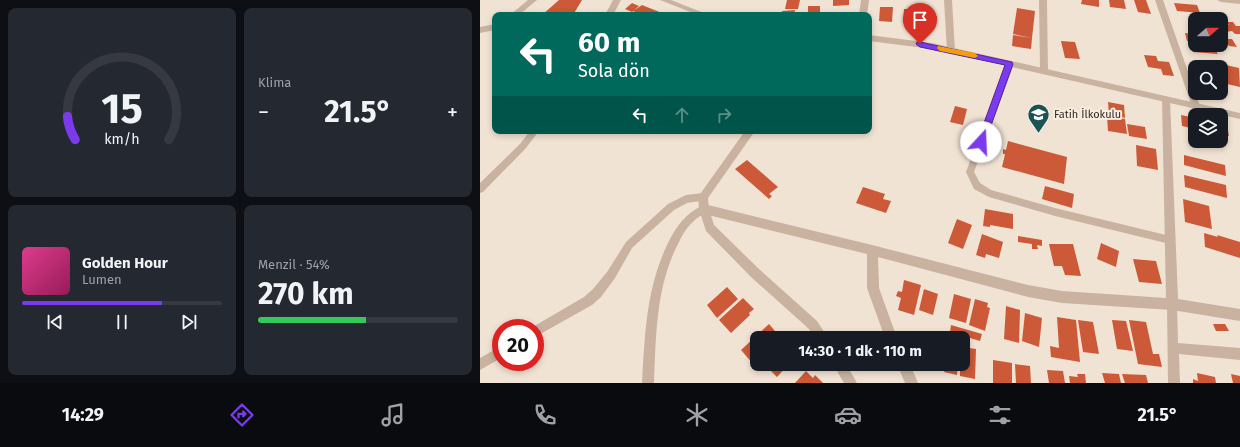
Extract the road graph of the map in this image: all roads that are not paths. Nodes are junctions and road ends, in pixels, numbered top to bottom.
1 (533, 0) edge
2 (617, 0) edge
3 (664, 0) edge
4 (865, 0) edge
5 (948, 0) edge
6 (1043, 0) edge
7 (1159, 0) edge
8 (1221, 0) edge
9 (1239, 2) edge
10 (518, 12) edge
11 (611, 12) edge
12 (697, 12) edge
13 (863, 12) edge
14 (492, 28) edge
15 (480, 30) edge
16 (872, 38) edge
17 (951, 50) junction
18 (1010, 64) junction
19 (1044, 71) junction
20 (1166, 99) junction
21 (1196, 106) junction
22 (1240, 116) edge
23 (533, 134) edge
24 (748, 134) edge
25 (480, 189) edge
26 (703, 197) junction
27 (704, 209) junction
28 (1170, 240) junction
29 (872, 250) junction
30 (1172, 304) junction
31 (1240, 315) edge
32 (544, 327) edge
33 (817, 331) edge
34 (888, 331) edge
35 (1173, 348) junction
36 (1240, 354) edge
37 (492, 357) edge
38 (480, 364) edge
39 (843, 371) edge
40 (906, 371) edge
41 (648, 383) edge
42 (851, 383) edge
43 (912, 383) edge
44 (1174, 383) edge

1 - 10 street
2 - 11 street
3 - 12 street
4 - 13 street
5 - 17 street
6 - 19 street
7 - 21 street
8 - 9 street
14 - 15 street
16 - 17 street
17 - 18 street
18 - 19 street
18 - 28 lane
19 - 20 street
20 - 21 street
20 - 28 street
21 - 22 street
23 - 25 lane
24 - 26 street
26 - 27 street
26 - 32 lane
27 - 29 street
27 - 33 street
27 - 41 lane
28 - 30 street
29 - 30 street
29 - 34 street
30 - 31 street
30 - 35 lane
35 - 36 lane
35 - 44 lane
37 - 38 lane
39 - 42 street
40 - 43 street

